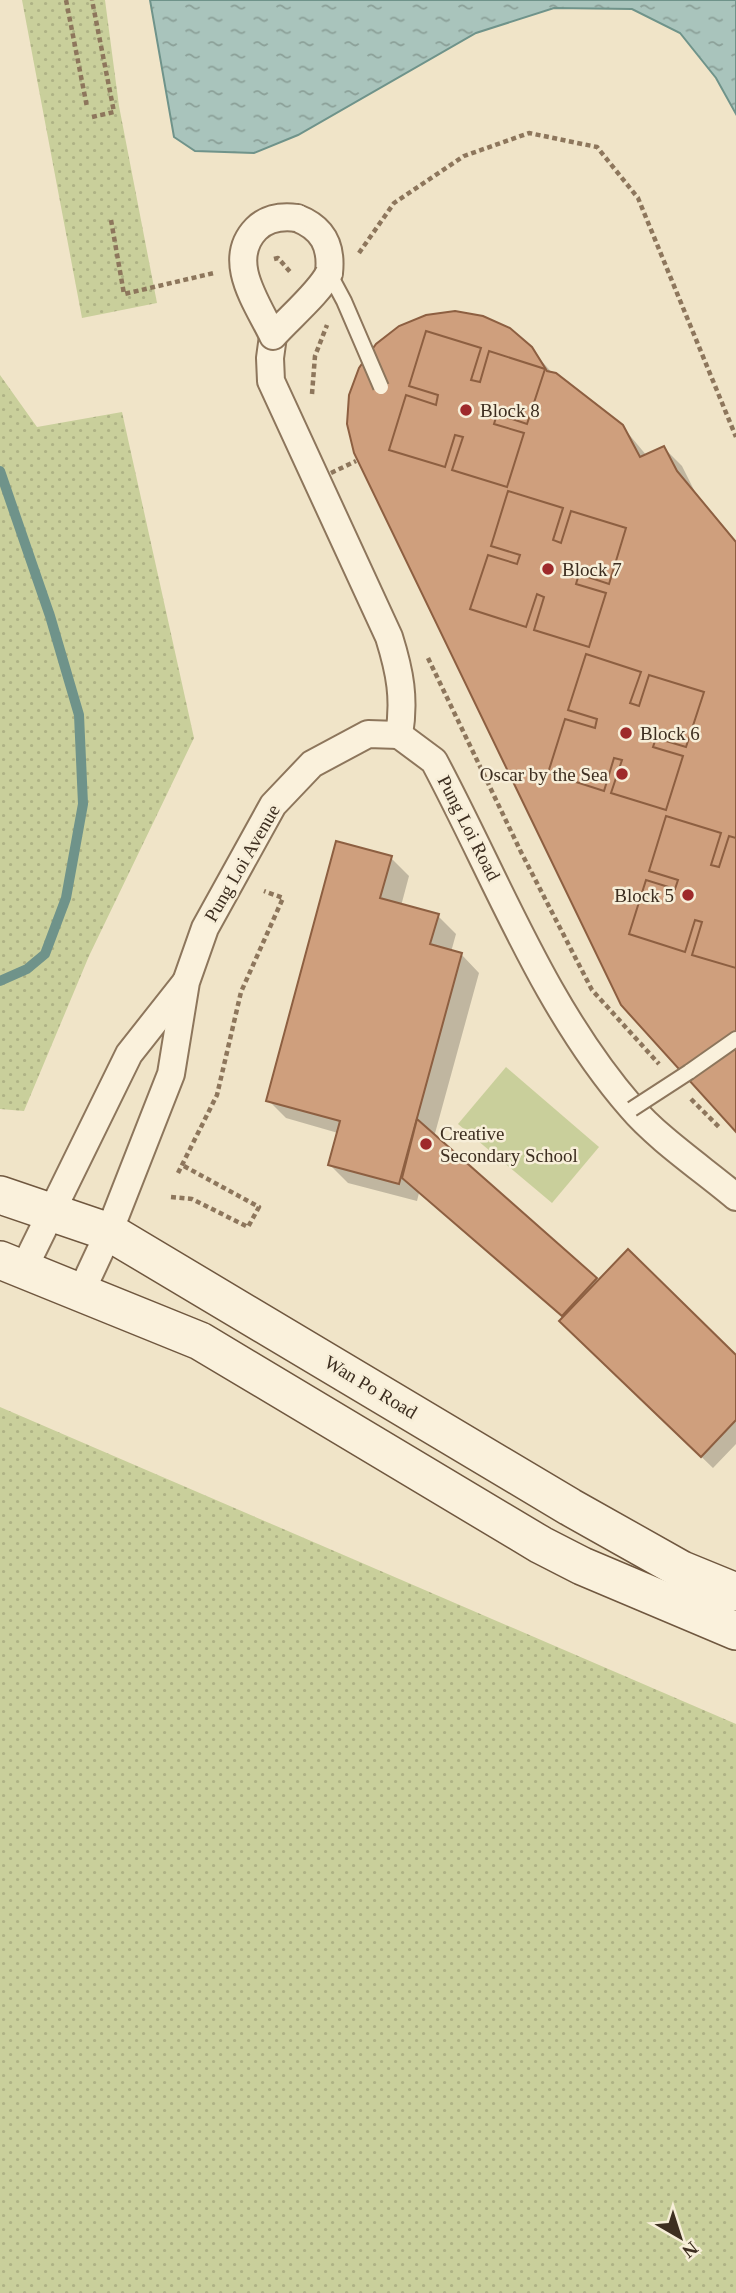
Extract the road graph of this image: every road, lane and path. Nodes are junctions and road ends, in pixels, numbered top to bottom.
1 (66, 0) edge
2 (92, 0) edge
3 (87, 107) dead end
4 (92, 117) dead end
5 (111, 220) dead end
6 (354, 260) dead end
7 (264, 261) dead end
8 (224, 270) dead end
9 (328, 273) junction
10 (295, 277) dead end
11 (330, 316) dead end
12 (273, 336) junction
13 (381, 387) dead end
14 (311, 398) dead end
15 (736, 438) edge
16 (356, 461) dead end
17 (337, 465) dead end
18 (331, 473) dead end
19 (342, 478) dead end
20 (424, 649) dead end
21 (399, 735) junction
22 (264, 891) dead end
23 (186, 982) junction
24 (736, 1039) edge
25 (666, 1071) dead end
26 (690, 1098) dead end
27 (632, 1109) junction
28 (721, 1129) dead end
29 (182, 1165) junction
30 (178, 1173) dead end
31 (0, 1195) edge
32 (171, 1197) dead end
33 (736, 1197) edge
34 (50, 1212) junction
35 (109, 1232) junction
36 (12, 1264) edge
37 (81, 1292) junction
38 (736, 1592) edge
39 (736, 1631) edge

1 - 3 path
2 - 4 path
5 - 8 path
6 - 15 path
7 - 10 path
9 - 12 street, bridge
9 - 12 street, bridge
9 - 13 lane, bridge
11 - 14 path
12 - 21 street
16 - 18 path, bridge
17 - 19 path
20 - 25 path
21 - 23 street, Pung Loi Avenue
21 - 27 street, Pung Loi Road
22 - 29 path
23 - 34 street, Pung Loi Avenue
23 - 35 street, Pung Loi Avenue
24 - 27 lane, bridge
26 - 28 path
27 - 33 street, Pung Loi Road
29 - 30 path
29 - 32 path
31 - 34 main road, Wan Po Road
34 - 35 main road, Wan Po Road
34 - 36 street, Pung Loi Avenue
35 - 37 street, Pung Loi Avenue
35 - 38 main road, Wan Po Road
36 - 37 main road
37 - 39 main road

